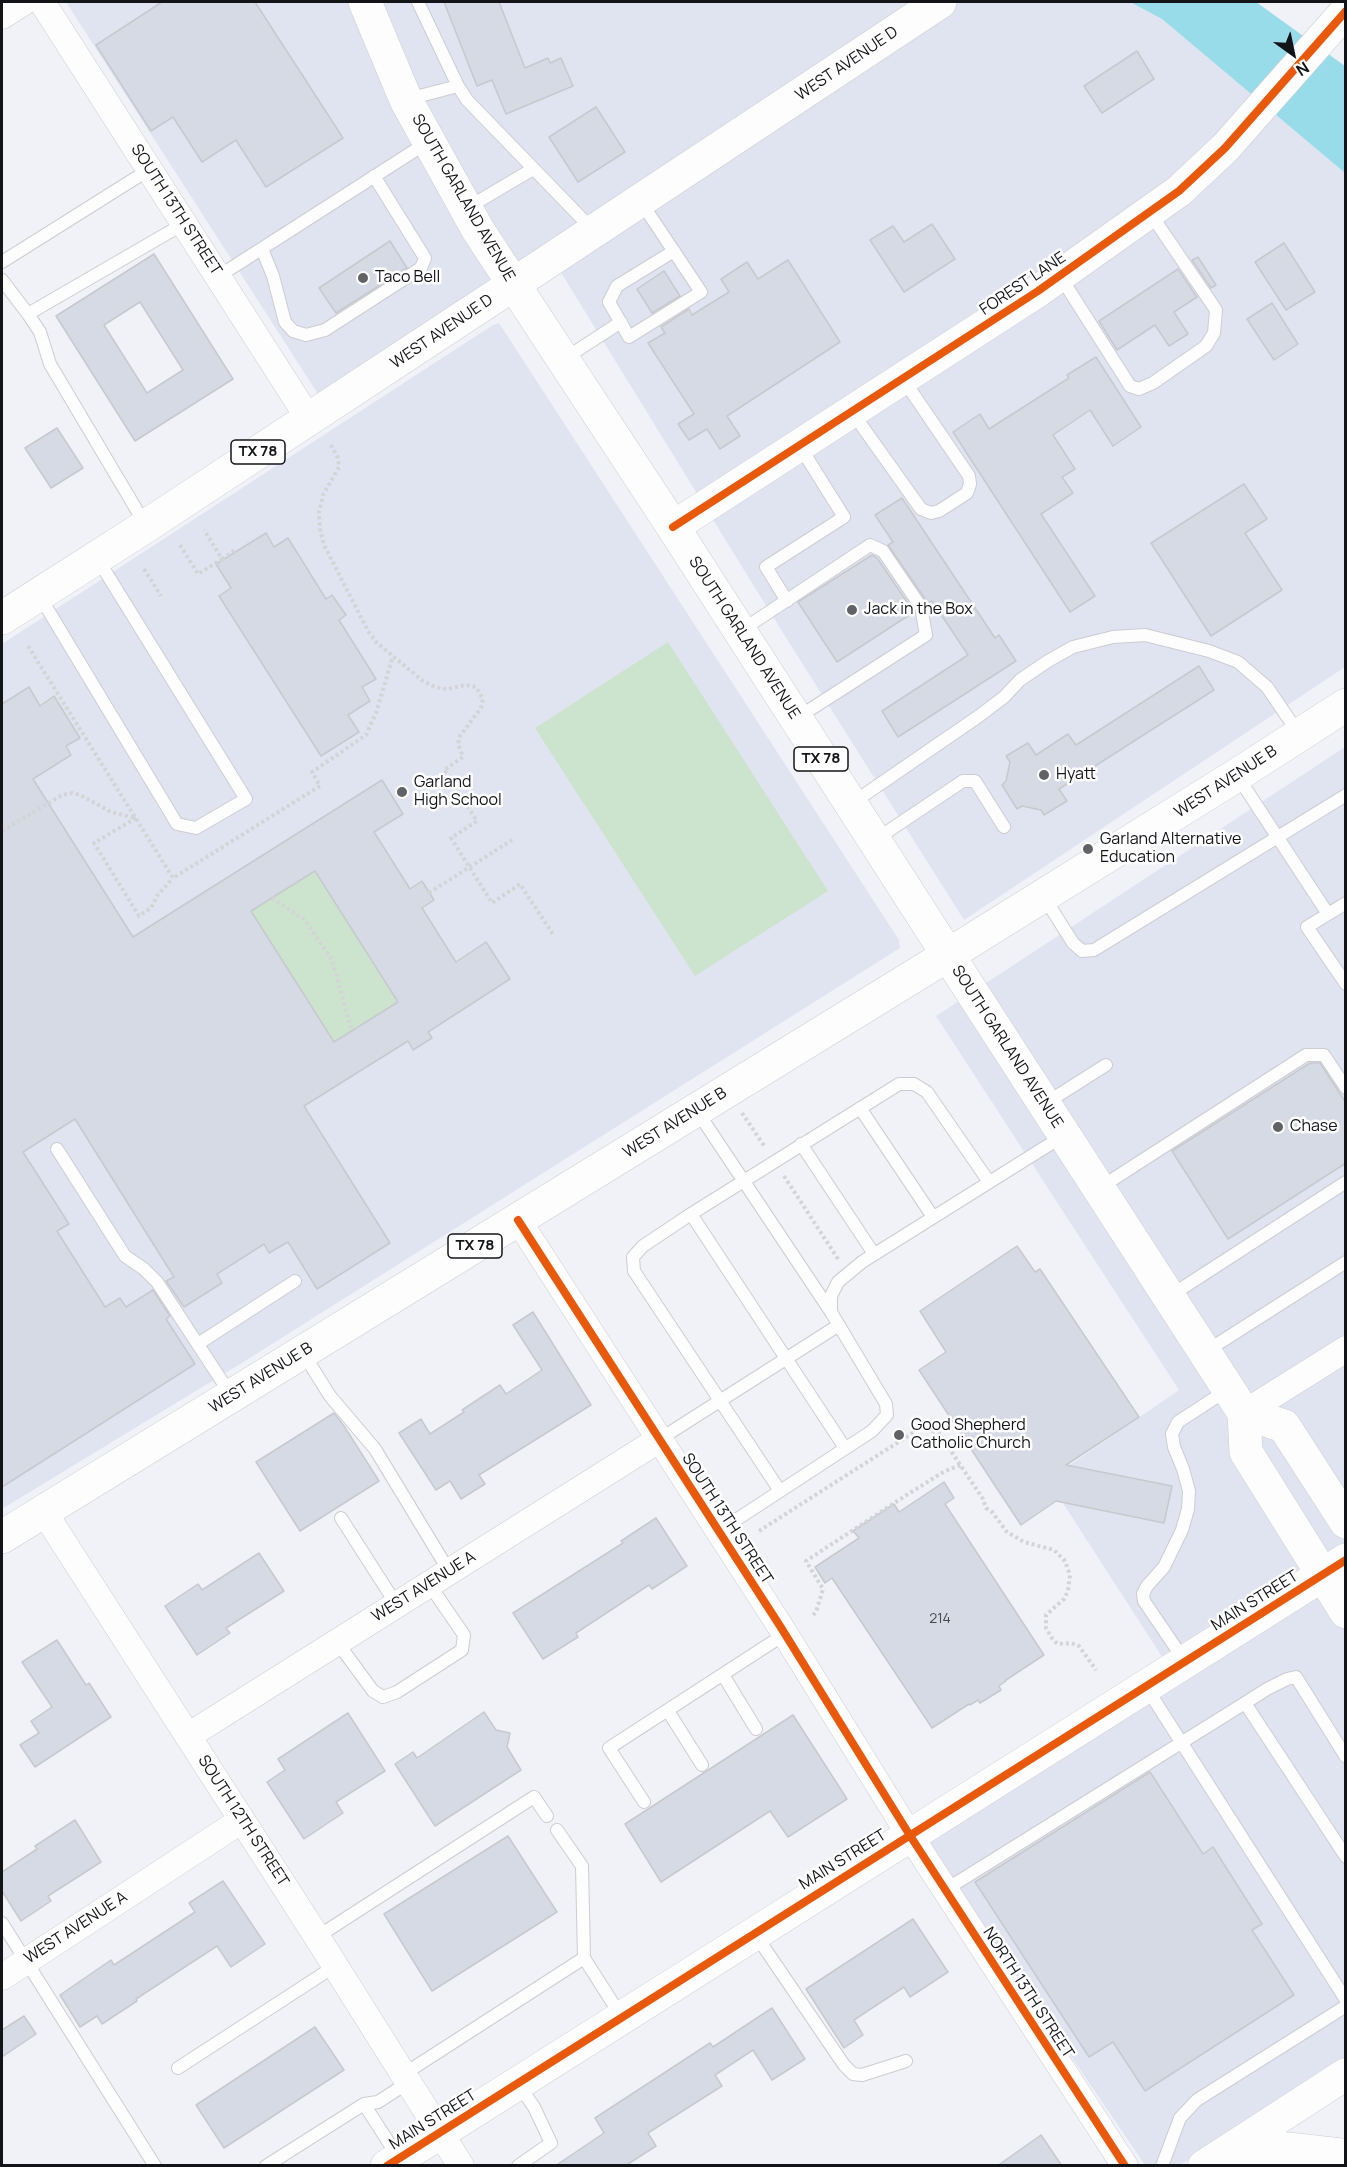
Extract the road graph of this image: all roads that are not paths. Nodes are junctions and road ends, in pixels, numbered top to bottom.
1 (24, 2) edge
2 (42, 2) edge
3 (365, 2) edge
4 (418, 2) edge
5 (939, 2) edge
6 (1343, 14) edge
7 (2, 16) edge
8 (458, 86) junction
9 (406, 100) junction
10 (429, 141) junction
11 (150, 169) junction
12 (533, 169) junction
13 (374, 176) junction
14 (640, 201) junction
15 (466, 208) junction
16 (1149, 212) junction
17 (184, 223) junction
18 (594, 231) junction
19 (262, 249) junction
20 (674, 251) junction
21 (2, 262) edge
22 (219, 276) junction
23 (1060, 276) junction
24 (2, 280) edge
25 (514, 284) junction
26 (28, 314) junction
27 (621, 322) junction
28 (563, 360) junction
29 (902, 378) junction
30 (851, 411) junction
31 (309, 419) junction
32 (799, 445) junction
33 (146, 526) junction
34 (673, 527) junction
35 (96, 557) junction
36 (39, 594) junction
37 (787, 601) junction
38 (2, 618) edge
39 (740, 632) junction
40 (1346, 705) edge
41 (796, 719) junction
42 (1300, 735) junction
43 (1238, 775) junction
44 (1346, 795) edge
45 (851, 804) junction
46 (1004, 827) dead end
47 (1276, 837) junction
48 (874, 841) junction
49 (1044, 896) junction
50 (1346, 903) edge
51 (1328, 914) junction
52 (948, 955) junction
53 (1346, 984) edge
54 (1106, 1065) dead end
55 (1346, 1088) edge
56 (1044, 1104) junction
57 (860, 1108) junction
58 (696, 1110) junction
59 (1064, 1135) junction
60 (801, 1144) junction
61 (57, 1149) dead end
62 (743, 1180) junction
63 (989, 1182) junction
64 (1346, 1182) edge
65 (1098, 1189) junction
66 (692, 1214) junction
67 (933, 1217) junction
68 (519, 1220) junction
69 (874, 1254) junction
70 (1346, 1262) edge
71 (296, 1281) dead end
72 (1168, 1297) junction
73 (831, 1312) junction
74 (838, 1324) junction
75 (198, 1344) junction
76 (1346, 1349) edge
77 (302, 1352) junction
78 (1204, 1353) junction
79 (785, 1358) junction
80 (232, 1396) junction
81 (720, 1400) junction
82 (1236, 1401) junction
83 (660, 1439) junction
84 (845, 1448) junction
85 (780, 1491) junction
86 (1341, 1506) edge
87 (44, 1512) junction
88 (341, 1518) dead end
89 (719, 1531) junction
90 (2, 1537) edge
91 (1334, 1567) edge
92 (439, 1578) junction
93 (396, 1604) junction
94 (1346, 1612) edge
95 (785, 1634) junction
96 (337, 1642) junction
97 (1185, 1661) junction
98 (723, 1675) junction
99 (1145, 1686) junction
100 (1245, 1703) junction
101 (668, 1711) junction
102 (756, 1729) dead end
103 (188, 1736) junction
104 (1181, 1742) junction
105 (1346, 1757) edge
106 (702, 1765) dead end
107 (644, 1802) dead end
108 (547, 1816) dead end
109 (242, 1820) junction
110 (557, 1830) dead end
111 (909, 1834) junction
112 (1346, 1857) edge
113 (945, 1890) junction
114 (2, 1923) edge
115 (754, 1932) junction
116 (317, 1937) junction
117 (584, 1958) junction
118 (26, 1961) junction
119 (335, 1966) junction
120 (2, 1977) edge
121 (1346, 2000) edge
122 (1346, 2006) edge
123 (622, 2017) junction
124 (906, 2061) dead end
125 (178, 2068) dead end
126 (1346, 2074) edge
127 (407, 2078) junction
128 (518, 2083) junction
129 (363, 2104) junction
130 (440, 2132) junction
131 (1346, 2155) edge
132 (393, 2162) edge
133 (155, 2166) edge
134 (266, 2166) edge
135 (461, 2166) edge
136 (518, 2166) edge
137 (1125, 2166) edge
138 (1162, 2166) edge
139 (1204, 2166) edge
140 (1228, 2166) edge

1 - 7 street
2 - 11 street, SOUTH 13TH STREET
3 - 9 main road, SOUTH GARLAND AVENUE / TX 78
4 - 8 lane
5 - 14 main road, WEST AVENUE D
6 - 16 street, FOREST LANE
8 - 9 lane
8 - 12 lane
9 - 10 main road, SOUTH GARLAND AVENUE / TX 78
10 - 13 lane
10 - 15 main road, SOUTH GARLAND AVENUE / TX 78
11 - 17 street, SOUTH 13TH STREET
11 - 21 lane
12 - 15 lane
12 - 18 lane
13 - 19 lane
13 - 19 lane
14 - 18 main road, WEST AVENUE D
14 - 20 lane
15 - 25 main road, SOUTH GARLAND AVENUE / TX 78
16 - 23 street, FOREST LANE
16 - 23 lane
17 - 22 street, SOUTH 13TH STREET
17 - 26 lane
18 - 25 main road, WEST AVENUE D
19 - 22 lane
20 - 27 lane
20 - 27 lane
22 - 31 street, SOUTH 13TH STREET
23 - 29 street, FOREST LANE
24 - 26 lane
25 - 28 main road, SOUTH GARLAND AVENUE / TX 78
25 - 31 main road, WEST AVENUE D / TX 78
26 - 33 lane
27 - 28 lane
28 - 34 main road, SOUTH GARLAND AVENUE / TX 78
29 - 30 street, FOREST LANE
29 - 30 lane
30 - 32 street, FOREST LANE
31 - 33 main road, WEST AVENUE D / TX 78
32 - 34 street, FOREST LANE
32 - 37 lane
33 - 35 main road, WEST AVENUE D / TX 78
34 - 39 main road, SOUTH GARLAND AVENUE / TX 78
35 - 36 main road, WEST AVENUE D / TX 78
35 - 36 lane
36 - 38 main road, WEST AVENUE D / TX 78
37 - 39 lane
37 - 41 lane
39 - 41 main road, SOUTH GARLAND AVENUE / TX 78
40 - 42 main road, WEST AVENUE B / TX 78
41 - 45 main road, SOUTH GARLAND AVENUE / TX 78
42 - 43 main road, WEST AVENUE B / TX 78
42 - 45 lane
43 - 47 lane
43 - 49 main road, WEST AVENUE B / TX 78
44 - 47 lane
45 - 48 main road, SOUTH GARLAND AVENUE / TX 78
46 - 48 lane
47 - 49 lane
47 - 51 lane
48 - 52 main road, SOUTH GARLAND AVENUE / TX 78
49 - 52 main road, WEST AVENUE B / TX 78
50 - 51 lane
51 - 53 lane
52 - 56 main road, SOUTH GARLAND AVENUE / TX 78
52 - 58 main road, WEST AVENUE B / TX 78
54 - 56 lane
55 - 65 lane
56 - 59 main road, SOUTH GARLAND AVENUE / TX 78
57 - 60 lane
57 - 63 lane
57 - 67 lane
58 - 62 lane
58 - 68 main road, WEST AVENUE B / TX 78
59 - 63 lane
59 - 65 main road, SOUTH GARLAND AVENUE / TX 78
60 - 62 lane
60 - 69 lane
61 - 75 lane
62 - 66 lane
62 - 73 lane
63 - 67 lane
64 - 72 lane
65 - 72 main road, SOUTH GARLAND AVENUE / TX 78
66 - 79 lane
66 - 81 lane
67 - 69 lane
68 - 77 main road, WEST AVENUE B / TX 78
68 - 83 street, SOUTH 13TH STREET
69 - 73 lane
70 - 78 lane
71 - 75 lane
72 - 78 main road, SOUTH GARLAND AVENUE / TX 78
73 - 74 lane
74 - 79 lane
74 - 84 lane
75 - 80 lane
76 - 82 street
77 - 80 main road, WEST AVENUE B / TX 78
77 - 92 lane
78 - 82 main road, SOUTH GARLAND AVENUE / TX 78
79 - 81 lane
79 - 84 lane
80 - 87 main road, WEST AVENUE B / TX 78
81 - 83 lane
81 - 85 lane
82 - 86 main road
82 - 91 main road, SOUTH GARLAND AVENUE / TX 78
82 - 97 lane
83 - 89 street, SOUTH 13TH STREET
83 - 92 street, WEST AVENUE A
84 - 85 lane
85 - 89 lane
87 - 90 main road, WEST AVENUE B / TX 78
87 - 103 street, SOUTH 12TH STREET
88 - 93 lane
89 - 95 street, SOUTH 13TH STREET
91 - 94 main road, SOUTH GARLAND AVENUE
91 - 97 main road, MAIN STREET
92 - 93 street, WEST AVENUE A
92 - 96 lane
93 - 96 street, WEST AVENUE A
95 - 98 lane
95 - 111 street, SOUTH 13TH STREET
96 - 103 street, WEST AVENUE A
97 - 99 main road, MAIN STREET
98 - 101 lane
98 - 102 lane
99 - 104 lane
99 - 111 main road, MAIN STREET
100 - 104 lane
100 - 105 lane
100 - 112 lane
101 - 106 lane
101 - 107 lane
103 - 109 street, SOUTH 12TH STREET
104 - 113 lane
104 - 121 lane
108 - 116 lane
109 - 116 street, SOUTH 12TH STREET
109 - 118 street, WEST AVENUE A
110 - 117 lane
111 - 113 street, NORTH 13TH STREET
111 - 115 main road, MAIN STREET
113 - 137 street, NORTH 13TH STREET
114 - 118 lane
115 - 123 main road, MAIN STREET
115 - 124 lane
116 - 119 street, SOUTH 12TH STREET
117 - 123 lane
117 - 127 lane
118 - 120 street, WEST AVENUE A
118 - 133 lane
119 - 125 lane
119 - 127 street, SOUTH 12TH STREET
122 - 138 lane
123 - 128 main road, MAIN STREET
126 - 139 street
127 - 129 lane
127 - 130 street, SOUTH 12TH STREET
128 - 130 main road, MAIN STREET
128 - 136 lane
129 - 132 lane
129 - 134 lane
130 - 132 main road, MAIN STREET
130 - 135 street, SOUTH 12TH STREET
131 - 140 street

